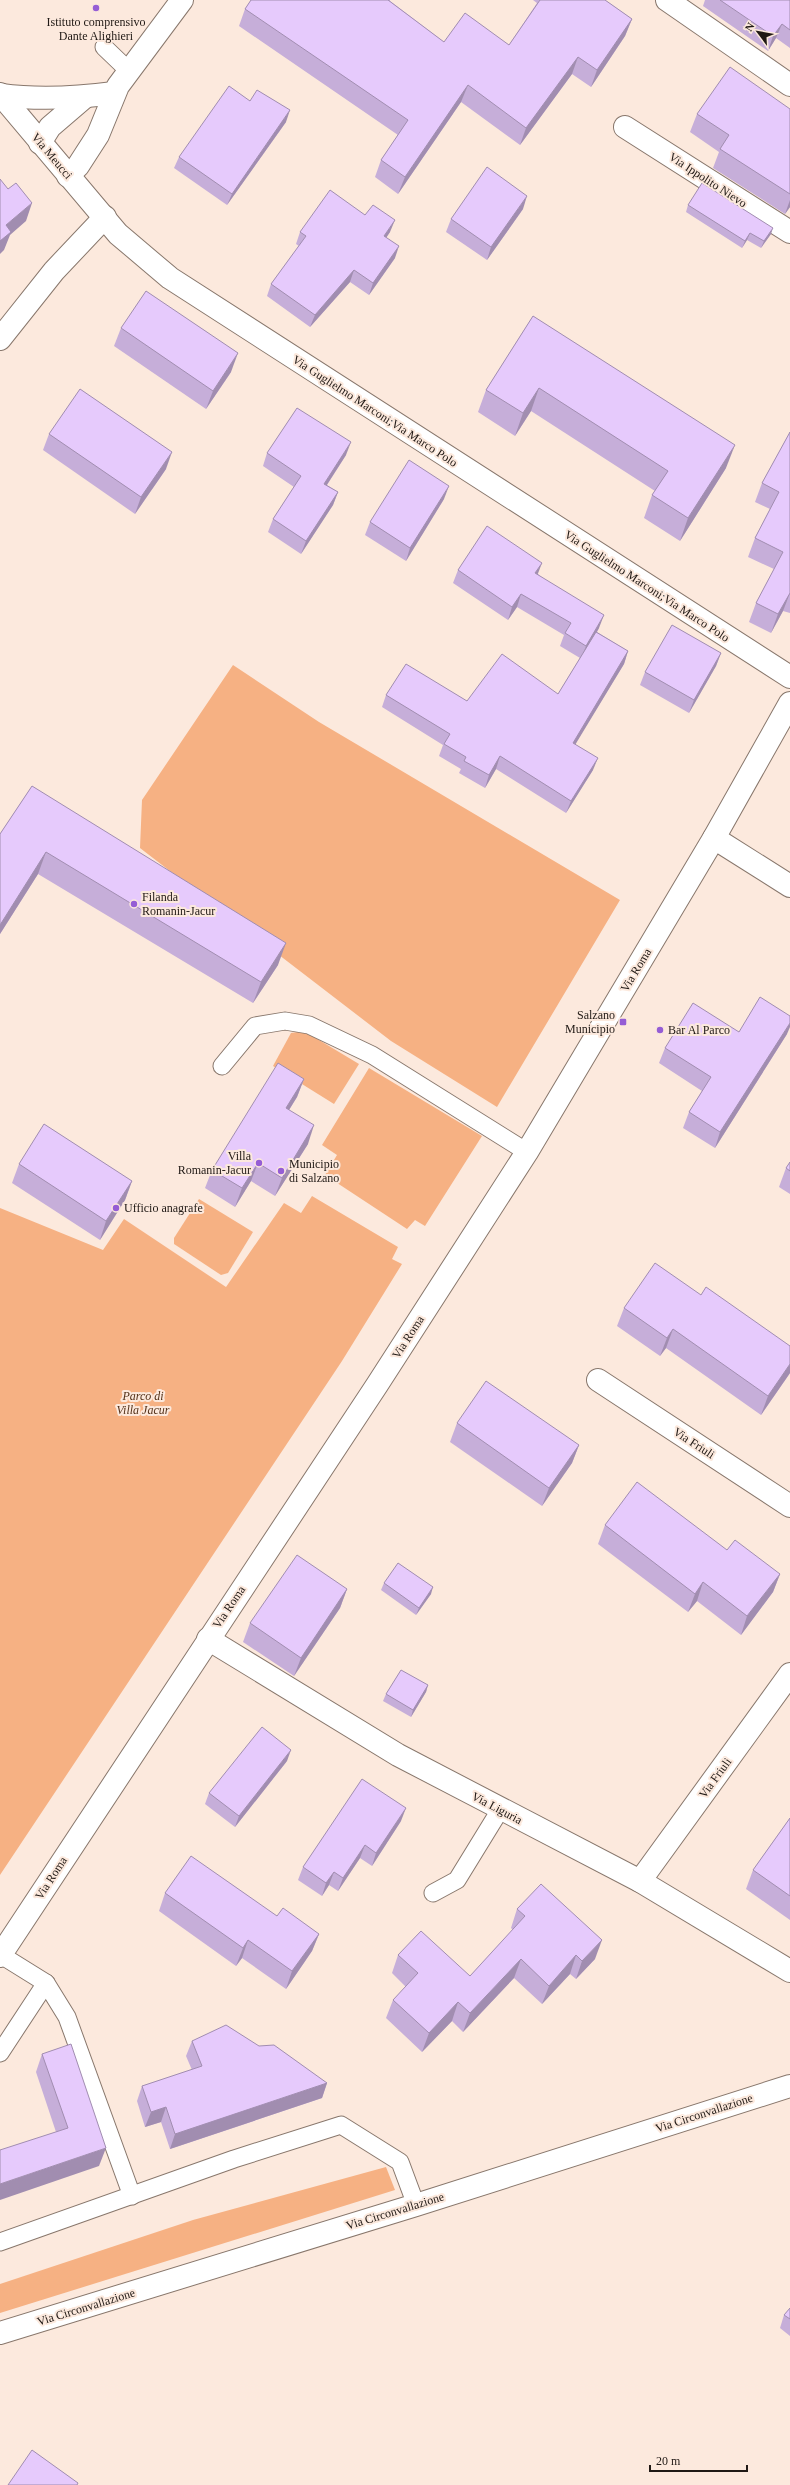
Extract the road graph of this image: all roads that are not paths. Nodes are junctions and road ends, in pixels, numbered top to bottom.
1 (182, 0) edge
2 (667, 0) edge
3 (104, 47) dead end
4 (129, 71) junction
5 (790, 85) edge
6 (114, 93) junction
7 (1, 95) edge
8 (85, 97) junction
9 (625, 127) dead end
10 (40, 143) junction
11 (68, 176) junction
12 (105, 217) junction
13 (790, 232) edge
14 (0, 339) edge
15 (790, 677) edge
16 (790, 703) edge
17 (714, 838) junction
18 (790, 886) edge
19 (222, 1066) dead end
20 (527, 1152) junction
21 (598, 1380) dead end
22 (790, 1506) edge
23 (208, 1639) junction
24 (790, 1674) edge
25 (500, 1810) junction
26 (640, 1881) junction
27 (433, 1893) dead end
28 (0, 1955) edge
29 (790, 1971) edge
30 (46, 1984) junction
31 (0, 2053) edge
32 (790, 2086) edge
33 (132, 2196) junction
34 (416, 2205) junction
35 (0, 2242) edge
36 (0, 2333) edge

1 - 4 street
2 - 5 street
3 - 4 lane
4 - 6 street
6 - 8 street
6 - 11 street
7 - 8 street
7 - 10 street, Via Meucci
8 - 10 street
9 - 13 street, Via Ippolito Nievo
10 - 11 street, Via Meucci
11 - 12 street, Via Meucci
12 - 14 street
12 - 15 street, Via Guglielmo Marconi;Via Marco Polo
16 - 17 street, Via Roma
17 - 18 street
17 - 20 street, Via Roma
19 - 20 lane
20 - 23 street, Via Roma
21 - 22 street, Via Friuli
23 - 25 street, Via Liguria
23 - 28 street, Via Roma
24 - 26 street, Via Friuli
25 - 26 street, Via Liguria
25 - 27 lane
26 - 29 street, Via Liguria
28 - 30 lane
30 - 31 lane
30 - 33 lane
32 - 34 street, Via Circonvallazione
33 - 34 lane
33 - 35 lane
34 - 36 street, Via Circonvallazione

